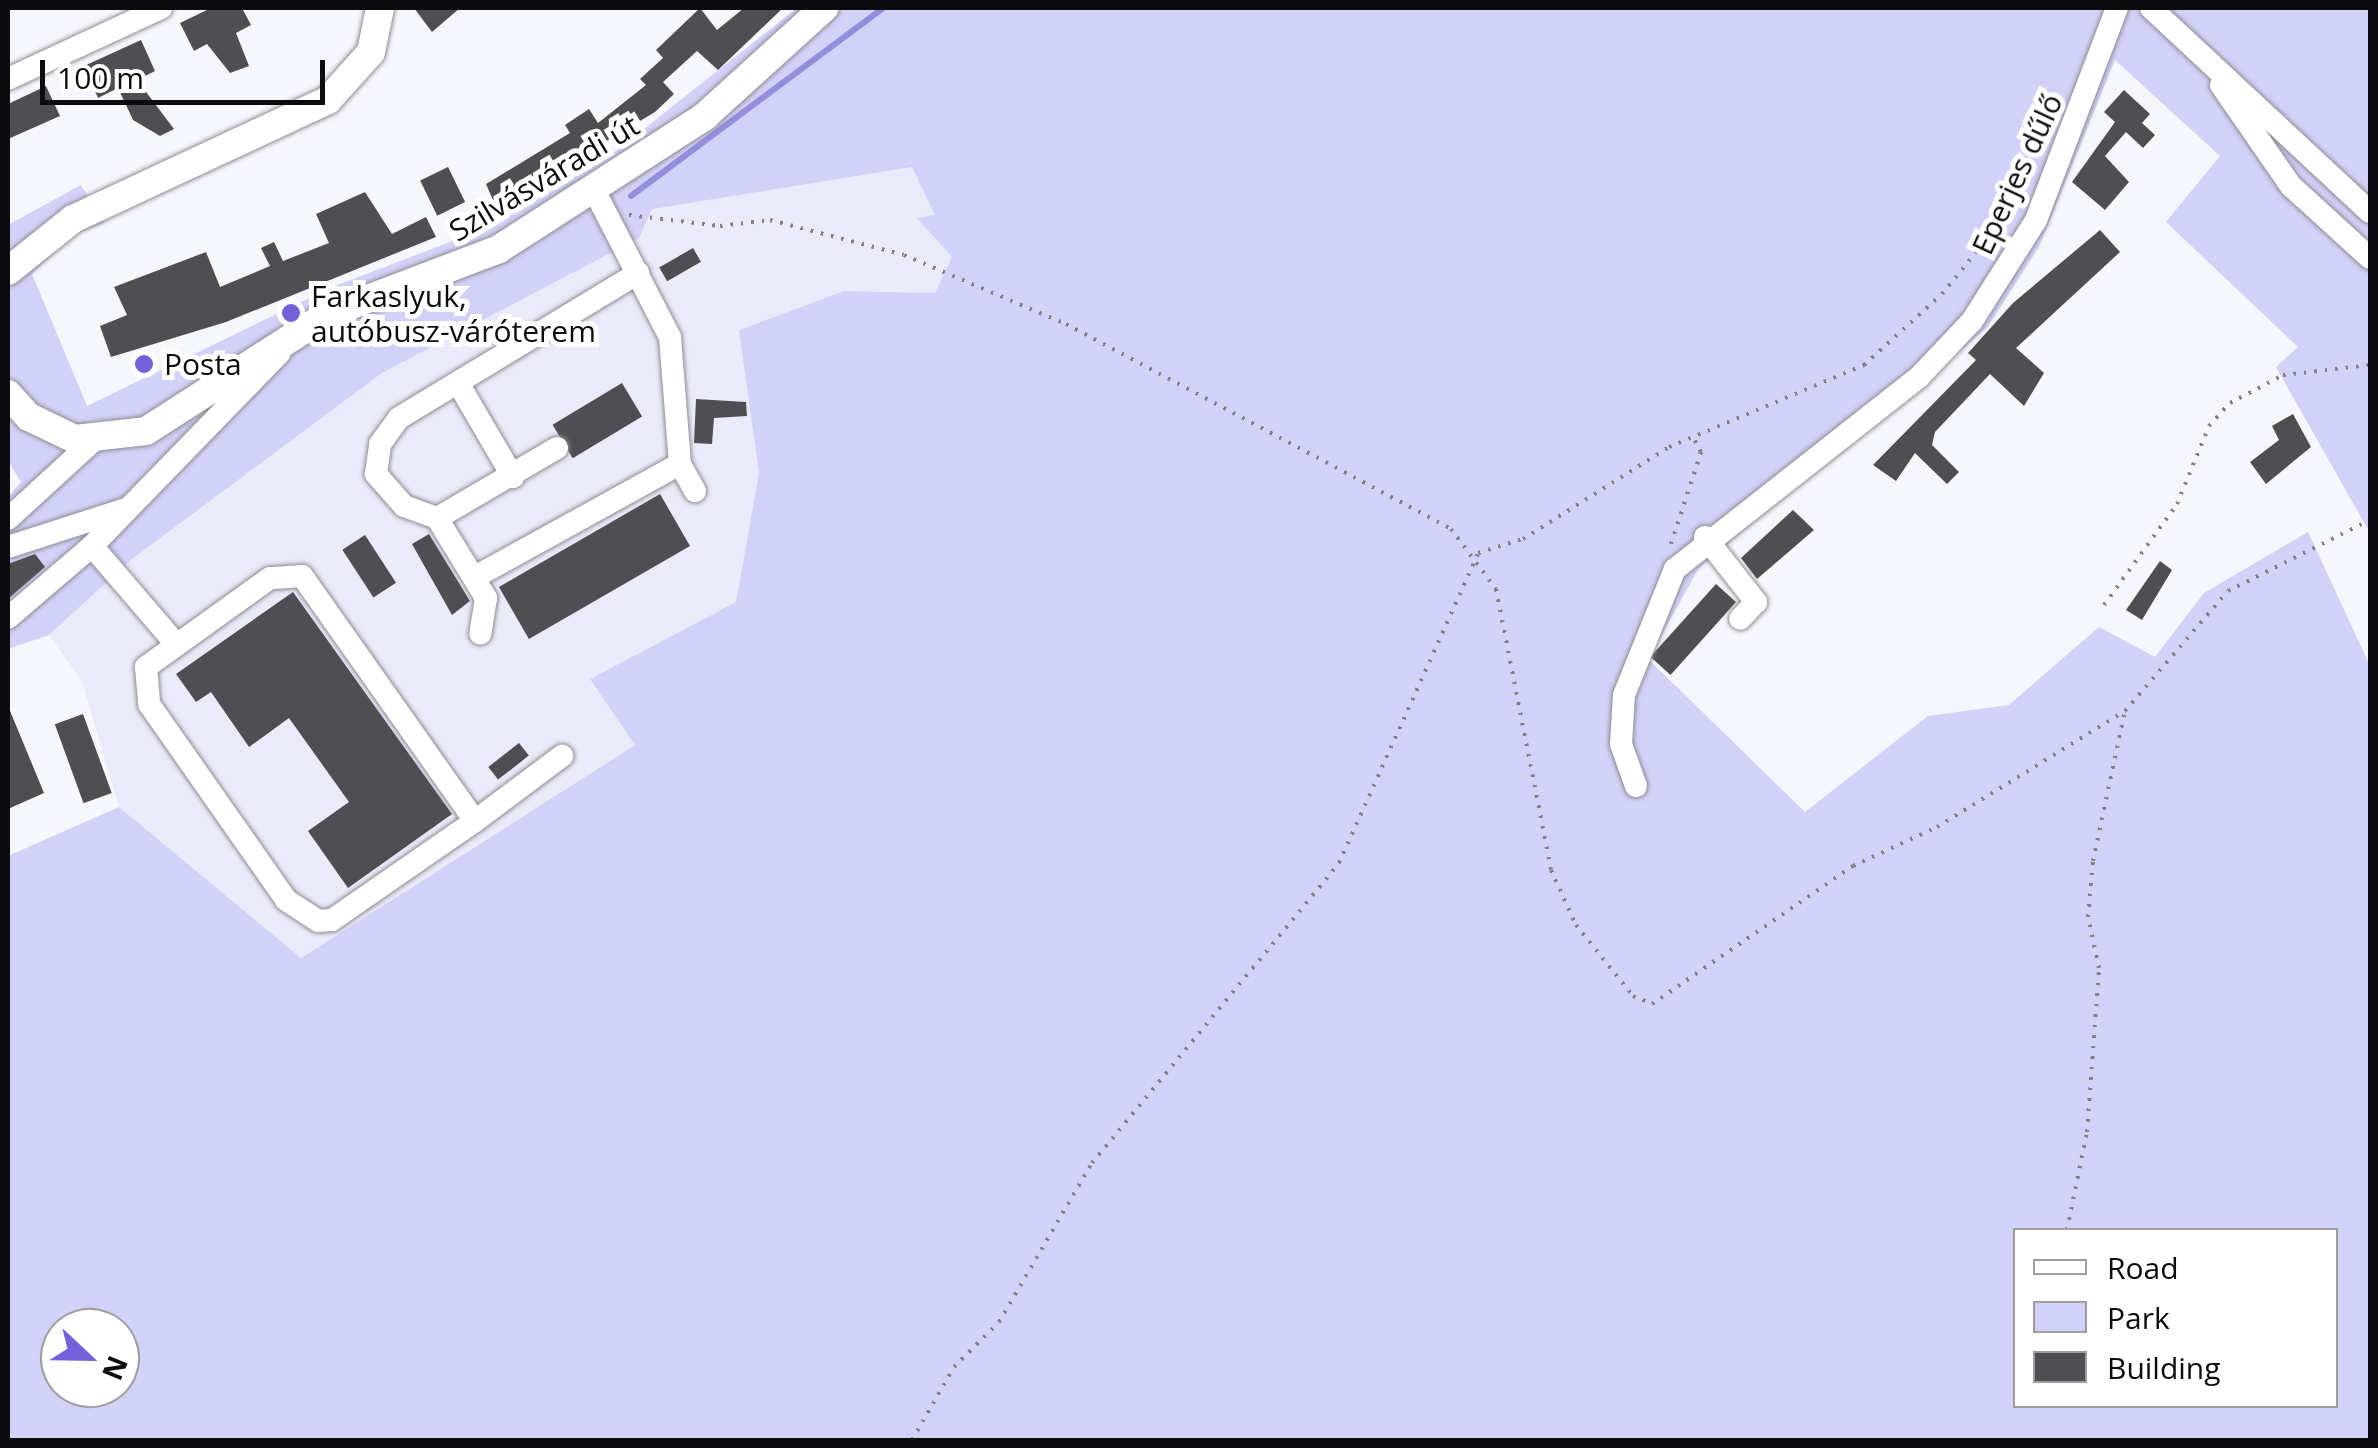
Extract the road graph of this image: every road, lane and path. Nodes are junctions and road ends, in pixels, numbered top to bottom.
1 (161, 8) edge
2 (380, 8) edge
3 (824, 8) edge
4 (2117, 8) edge
5 (2151, 8) edge
6 (2209, 64) junction
7 (8, 79) edge
8 (2056, 170) junction
9 (599, 201) junction
10 (2370, 212) edge
11 (2370, 258) edge
12 (8, 272) edge
13 (638, 273) junction
14 (303, 329) junction
15 (2370, 365) edge
16 (458, 383) junction
17 (8, 394) edge
18 (1694, 437) junction
19 (92, 442) junction
20 (557, 448) dead end
21 (680, 464) junction
22 (513, 477) junction
23 (696, 491) dead end
24 (129, 508) junction
25 (437, 518) junction
26 (8, 519) edge
27 (2370, 520) edge
28 (1705, 538) junction
29 (92, 546) junction
30 (8, 547) edge
31 (1478, 554) junction
32 (1675, 569) junction
33 (475, 578) junction
34 (2104, 605) dead end
35 (8, 618) edge
36 (1740, 619) dead end
37 (480, 634) dead end
38 (175, 643) junction
39 (2125, 710) junction
40 (562, 756) dead end
41 (1636, 786) dead end
42 (475, 821) junction
43 (2067, 1228) edge
44 (912, 1440) edge

1 - 7 street
2 - 12 main road
3 - 9 main road, Szilvásváradi út
4 - 8 street, Eperjes dűlő
5 - 6 street
6 - 10 street
6 - 11 street
8 - 18 path
8 - 28 street, Eperjes dűlő
9 - 13 street
9 - 14 main road, Szilvásváradi út
9 - 31 path
13 - 16 street
13 - 21 street
14 - 19 main road, Szilvásváradi út
14 - 24 street
15 - 34 path
16 - 22 street
16 - 25 street
17 - 19 main road, Szilvásváradi út
18 - 31 path
18 - 32 path
19 - 26 street
20 - 22 street
21 - 23 street
21 - 33 street
22 - 25 street
24 - 29 street
24 - 30 street
25 - 33 street
27 - 39 path
28 - 32 street, Eperjes dűlő
28 - 36 street
29 - 35 street
29 - 38 street
31 - 39 path
31 - 44 path
32 - 41 street
33 - 37 street
38 - 42 street
38 - 42 street
39 - 43 path
40 - 42 street

